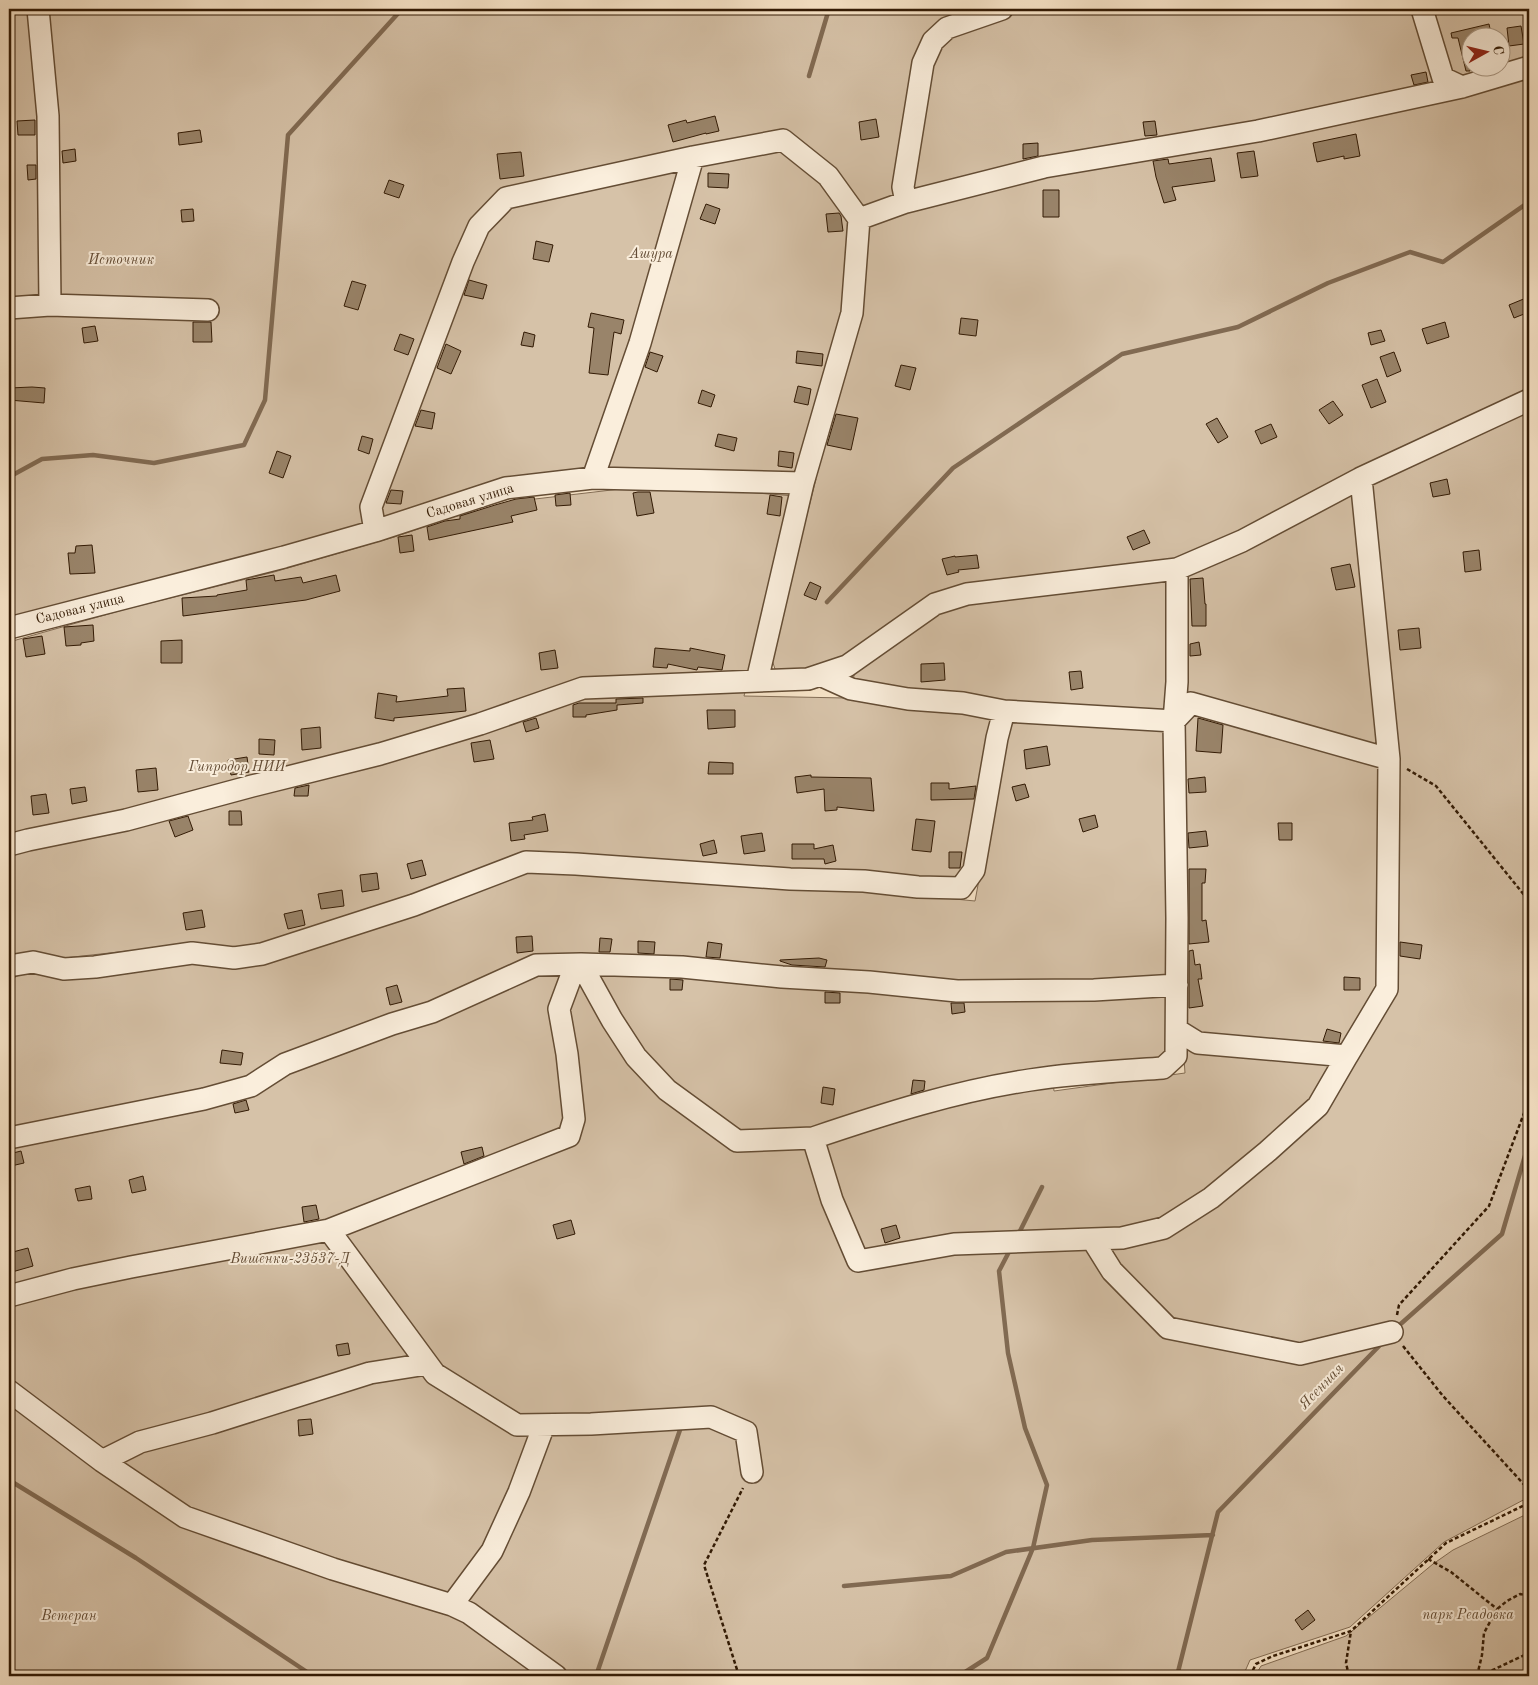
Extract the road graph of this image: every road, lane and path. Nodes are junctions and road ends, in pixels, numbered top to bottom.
1 (38, 9) edge
2 (1002, 9) edge
3 (1422, 9) edge
4 (1529, 67) edge
5 (1462, 87) junction
6 (693, 157) junction
7 (906, 202) junction
8 (859, 219) junction
9 (50, 305) junction
10 (9, 308) edge
11 (208, 310) dead end
12 (1529, 400) edge
13 (593, 478) junction
14 (1361, 478) junction
15 (803, 483) junction
16 (375, 531) junction
17 (1177, 569) junction
18 (9, 628) edge
19 (820, 675) junction
20 (757, 681) junction
21 (1004, 711) junction
22 (1174, 721) junction
23 (1389, 759) junction
24 (9, 845) edge
25 (1529, 901) edge
26 (581, 964) junction
27 (9, 966) edge
28 (1177, 985) junction
29 (1177, 1030) junction
30 (1347, 1056) junction
31 (1529, 1100) edge
32 (9, 1138) edge
33 (813, 1138) junction
34 (329, 1230) junction
35 (1092, 1238) junction
36 (9, 1296) edge
37 (1392, 1332) junction
38 (427, 1364) junction
39 (9, 1391) edge
40 (544, 1425) junction
41 (102, 1461) junction
42 (752, 1472) joint
43 (1529, 1490) edge
44 (1529, 1503) edge
45 (1428, 1559) junction
46 (1529, 1596) edge
47 (452, 1605) junction
48 (1498, 1609) junction
49 (1351, 1631) junction
50 (1529, 1654) edge
51 (556, 1676) edge
52 (739, 1676) edge
53 (1250, 1676) edge
54 (1349, 1676) edge
55 (1479, 1676) edge

1 - 9 street
2 - 7 street
3 - 5 street
4 - 5 street
5 - 7 street
6 - 8 street
6 - 13 street
6 - 16 street
7 - 8 street
8 - 15 street
9 - 10 street
9 - 11 street
12 - 14 street
13 - 15 street, Садовая улица
13 - 16 street, Садовая улица
14 - 17 street
14 - 23 street
15 - 20 street
16 - 18 street, Садовая улица
17 - 19 street
17 - 22 street
19 - 20 street
19 - 21 street
20 - 24 street
21 - 22 street
21 - 27 street
22 - 23 street
22 - 28 street
23 - 25 path
23 - 30 street
26 - 28 street
26 - 32 street
26 - 33 street
26 - 34 street
28 - 29 street
29 - 30 street
29 - 33 street
30 - 35 street
31 - 37 path
33 - 35 street
34 - 36 street
34 - 38 street
35 - 37 street
37 - 43 path
38 - 40 street
38 - 41 street
39 - 41 street
40 - 42 street
40 - 47 street
41 - 47 street
42 - 52 path
44 - 45 path
45 - 48 path
45 - 49 path
46 - 48 path
47 - 51 street
48 - 55 path
49 - 53 path
49 - 54 path
50 - 55 path

